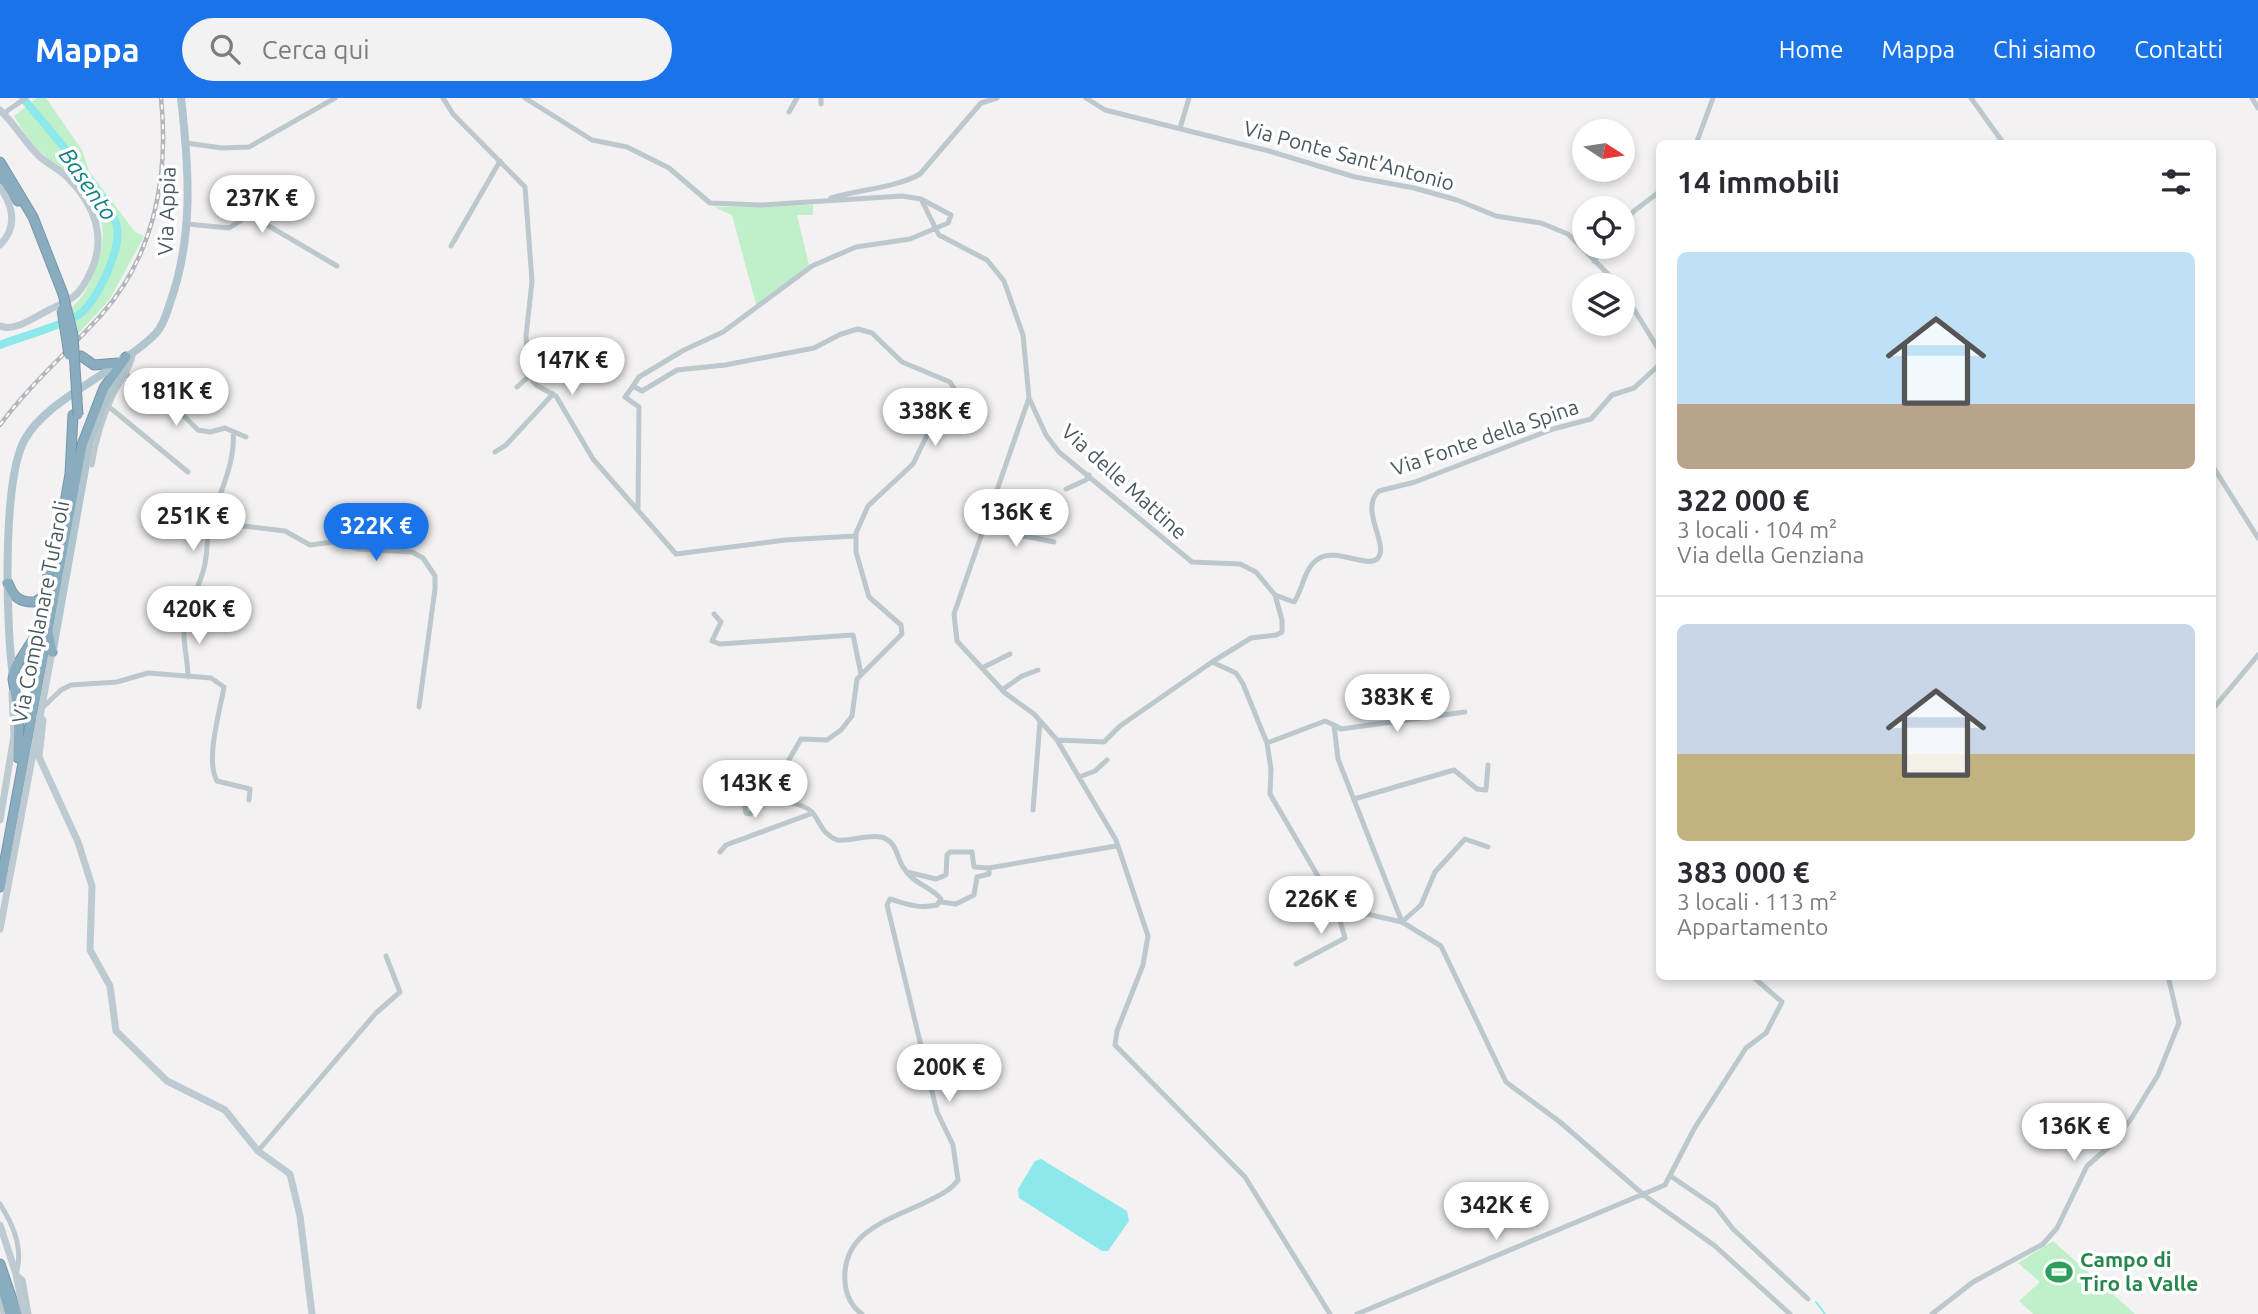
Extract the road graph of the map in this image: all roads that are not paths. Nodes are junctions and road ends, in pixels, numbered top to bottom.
1 (26, 98) edge
2 (181, 98) edge
3 (335, 98) edge
4 (443, 98) edge
5 (524, 98) edge
6 (797, 98) edge
7 (997, 98) edge
8 (1086, 98) edge
9 (1189, 98) edge
10 (1713, 98) edge
11 (1971, 98) edge
12 (2252, 98) edge
13 (2258, 108) edge
14 (2, 111) edge
15 (789, 112) dead end
16 (1180, 128) junction
17 (1697, 140) edge
18 (2001, 140) edge
19 (186, 143) junction
20 (500, 161) junction
21 (0, 162) edge
22 (0, 173) edge
23 (0, 187) edge
24 (1656, 194) edge
25 (921, 199) junction
26 (826, 200) junction
27 (1635, 210) edge
28 (187, 224) junction
29 (938, 227) junction
30 (0, 245) edge
31 (451, 246) dead end
32 (1594, 261) joint
33 (337, 266) dead end
34 (1606, 273) edge
35 (61, 296) junction
36 (1635, 311) edge
37 (0, 326) edge
38 (73, 335) junction
39 (1656, 345) edge
40 (126, 357) junction
41 (1656, 368) edge
42 (126, 374) junction
43 (530, 376) junction
44 (633, 386) junction
45 (517, 387) dead end
46 (553, 394) junction
47 (1029, 398) junction
48 (108, 407) junction
49 (76, 415) junction
50 (233, 432) junction
51 (246, 437) dead end
52 (495, 452) dead end
53 (92, 465) dead end
54 (2216, 471) edge
55 (188, 472) dead end
56 (1089, 475) junction
57 (1066, 489) dead end
58 (67, 507) junction
59 (638, 510) junction
60 (986, 520) junction
61 (1000, 522) dead end
62 (984, 528) junction
63 (208, 534) junction
64 (855, 536) junction
65 (2258, 538) edge
66 (1054, 542) dead end
67 (9, 583) junction
68 (1275, 595) junction
69 (715, 614) dead end
70 (45, 626) junction
71 (52, 652) junction
72 (1010, 654) dead end
73 (2258, 655) edge
74 (1212, 662) junction
75 (982, 668) junction
76 (1038, 670) dead end
77 (861, 674) junction
78 (188, 677) junction
79 (13, 679) junction
80 (1002, 690) junction
81 (2216, 705) edge
82 (419, 707) dead end
83 (40, 712) junction
84 (1465, 712) dead end
85 (1040, 721) junction
86 (1334, 725) junction
87 (1057, 740) junction
88 (1267, 743) junction
89 (18, 758) junction
90 (1107, 760) dead end
91 (1488, 765) dead end
92 (1079, 777) junction
93 (1354, 799) junction
94 (249, 800) dead end
95 (1033, 810) dead end
96 (813, 813) junction
97 (0, 820) edge
98 (1116, 846) junction
99 (1488, 847) dead end
100 (720, 852) dead end
101 (0, 855) edge
102 (989, 868) junction
103 (906, 872) junction
104 (0, 887) edge
105 (941, 902) junction
106 (1336, 907) junction
107 (1402, 922) junction
108 (0, 929) edge
109 (386, 956) dead end
110 (1296, 964) dead end
111 (1757, 980) edge
112 (2169, 980) edge
113 (258, 1151) junction
114 (1672, 1177) junction
115 (1644, 1196) junction
116 (0, 1204) edge
117 (0, 1225) edge
118 (0, 1264) edge
119 (16, 1274) junction
120 (0, 1279) edge
121 (0, 1297) edge
122 (1808, 1299) dead end
123 (4, 1314) edge
124 (10, 1314) edge
125 (17, 1314) edge
126 (27, 1314) edge
127 (312, 1314) edge
128 (862, 1314) edge
129 (1330, 1314) edge
130 (1357, 1314) edge
131 (1790, 1314) edge
132 (1932, 1314) edge

1 - 14 street
2 - 19 main road, Via Appia
3 - 19 street
4 - 20 street
5 - 26 street
6 - 15 street
7 - 26 street
8 - 16 street, Via Ponte Sant'Antonio
9 - 16 street
10 - 17 street
11 - 18 street
12 - 13 street
14 - 37 street
16 - 32 street, Via Ponte Sant'Antonio
19 - 28 main road, Via Appia
20 - 31 street
20 - 43 street
21 - 35 highway
22 - 35 highway
23 - 30 street
24 - 27 street
25 - 26 street
25 - 29 street, Via delle Mattine
25 - 29 street
28 - 33 street
28 - 40 main road, Via Appia
29 - 44 street
29 - 47 street, Via delle Mattine
32 - 34 street, Via Ponte Sant'Antonio
35 - 38 highway, bridge
35 - 49 highway, bridge
36 - 39 street
38 - 40 highway, bridge
38 - 49 highway, bridge
40 - 42 street
40 - 58 highway
40 - 67 main road
40 - 71 main road, Via Complanare Tufaroli
41 - 68 street, Via Fonte della Spina
42 - 48 street
42 - 50 street
43 - 45 street
43 - 46 street
44 - 59 street
44 - 64 street
46 - 52 street
46 - 59 street
47 - 56 street, Via delle Mattine
47 - 60 street
48 - 53 street
48 - 55 street
49 - 58 highway
50 - 51 street
50 - 63 street
54 - 65 street
56 - 57 street
56 - 68 street, Via delle Mattine
58 - 67 highway
58 - 70 highway
59 - 64 street
60 - 61 street
60 - 62 street
62 - 66 street
62 - 75 street
63 - 78 street
63 - 82 street
64 - 77 street
67 - 79 main road
68 - 74 street
69 - 77 street
70 - 71 highway
70 - 79 highway
70 - 89 highway
70 - 104 highway
71 - 83 street, Via Complanare Tufaroli
72 - 75 street
73 - 81 street
74 - 87 street
74 - 88 street
75 - 80 street
76 - 80 street
77 - 96 street
78 - 83 street
78 - 94 street
79 - 89 highway
79 - 97 street
80 - 85 street
83 - 108 street, Via Complanare Tufaroli
83 - 113 street
84 - 86 street
85 - 87 street
85 - 95 street
86 - 88 street
86 - 93 street
87 - 92 street
88 - 106 street
89 - 101 highway
90 - 92 street
91 - 93 street
92 - 98 street
93 - 107 street
96 - 100 street
96 - 103 street
98 - 102 street
98 - 129 street
99 - 107 street
102 - 103 street
102 - 105 street
103 - 105 street
105 - 128 street
106 - 107 street
106 - 110 street
107 - 115 street
109 - 113 street
111 - 114 street
112 - 132 street
113 - 127 street
114 - 115 street
114 - 122 street
115 - 130 street
115 - 131 street
116 - 119 street
117 - 119 street
118 - 125 highway
119 - 126 street
120 - 124 highway
121 - 123 street

